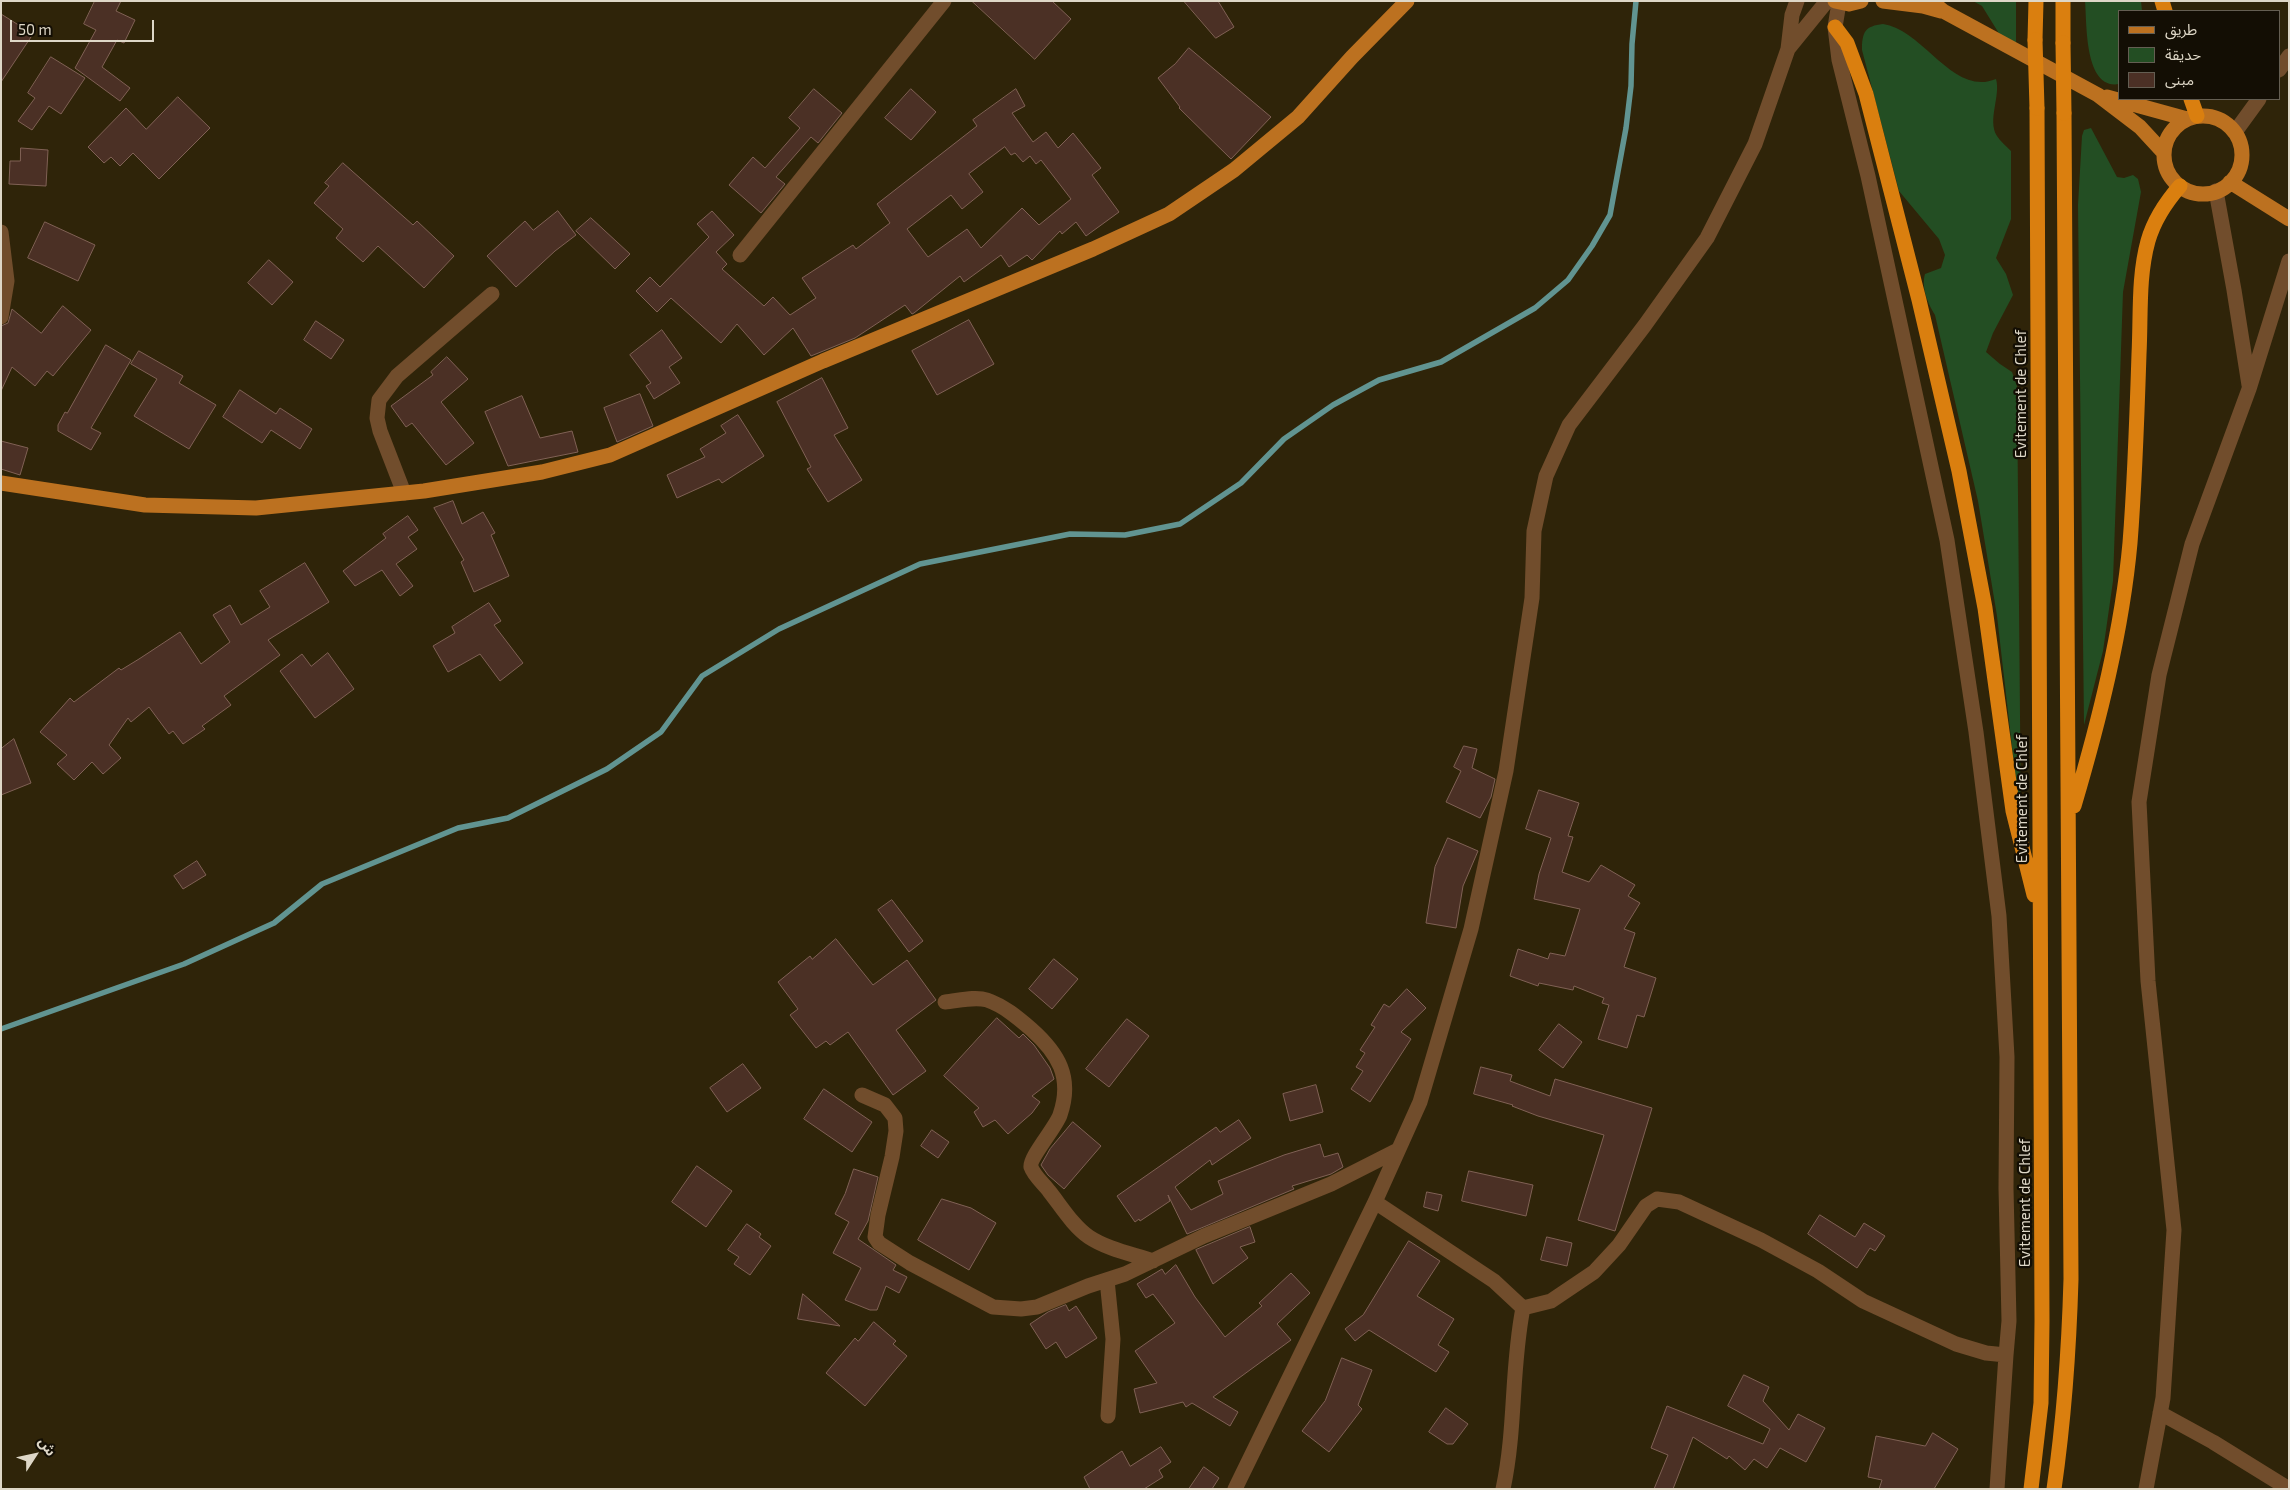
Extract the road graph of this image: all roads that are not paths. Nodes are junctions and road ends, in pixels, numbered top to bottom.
1 (944, 1) edge
2 (1406, 1) edge
3 (1797, 1) edge
4 (1878, 1) edge
5 (1883, 1) edge
6 (2036, 1) edge
7 (2063, 1) edge
8 (1834, 2) edge
9 (1860, 2) edge
10 (1937, 6) edge
11 (1836, 27) junction
12 (1788, 49) junction
13 (2289, 56) edge
14 (2280, 69) edge
15 (2098, 95) junction
16 (2118, 100) edge
17 (2118, 100) edge
18 (2192, 100) edge
19 (2258, 100) edge
20 (2192, 118) junction
21 (2235, 132) junction
22 (2164, 153) junction
23 (2230, 182) junction
24 (2180, 186) junction
25 (2216, 191) junction
26 (2289, 219) edge
27 (1, 232) edge
28 (740, 255) dead end
29 (2289, 261) edge
30 (492, 294) dead end
31 (1, 317) edge
32 (2250, 389) junction
33 (1, 483) edge
34 (404, 493) junction
35 (2069, 821) junction
36 (2040, 918) junction
37 (945, 1002) dead end
38 (862, 1095) dead end
39 (1398, 1150) junction
40 (1375, 1202) junction
41 (1153, 1261) junction
42 (1107, 1280) junction
43 (1523, 1308) junction
44 (2006, 1356) junction
45 (2160, 1413) junction
46 (1108, 1416) dead end
47 (1240, 1487) edge
48 (2289, 1488) edge
49 (1503, 1489) edge
50 (1997, 1489) edge
51 (2031, 1489) edge
52 (2054, 1489) edge
53 (2146, 1489) edge

1 - 28 street
2 - 34 main road
3 - 12 street
4 - 9 main road
5 - 10 main road
6 - 36 highway, Evitement de Chlef, bridge
7 - 35 highway, bridge
8 - 9 main road
8 - 11 street
8 - 12 street
10 - 15 main road
11 - 36 highway
11 - 44 street
12 - 39 street
13 - 14 street
15 - 17 main road
15 - 22 main road
16 - 20 main road
18 - 20 highway
19 - 21 street
20 - 21 main road
20 - 22 main road
21 - 23 main road
22 - 24 main road
23 - 25 main road
23 - 26 main road
24 - 25 main road
24 - 35 highway
25 - 32 street
27 - 31 street
29 - 32 street
30 - 34 street
32 - 45 street
33 - 34 main road
35 - 52 highway
36 - 51 highway, Evitement de Chlef
37 - 41 street
38 - 42 street
39 - 40 street
39 - 41 street
40 - 43 street
40 - 47 street
41 - 42 street
42 - 46 street
43 - 44 street
43 - 49 street
44 - 50 street
45 - 48 street
45 - 53 street

